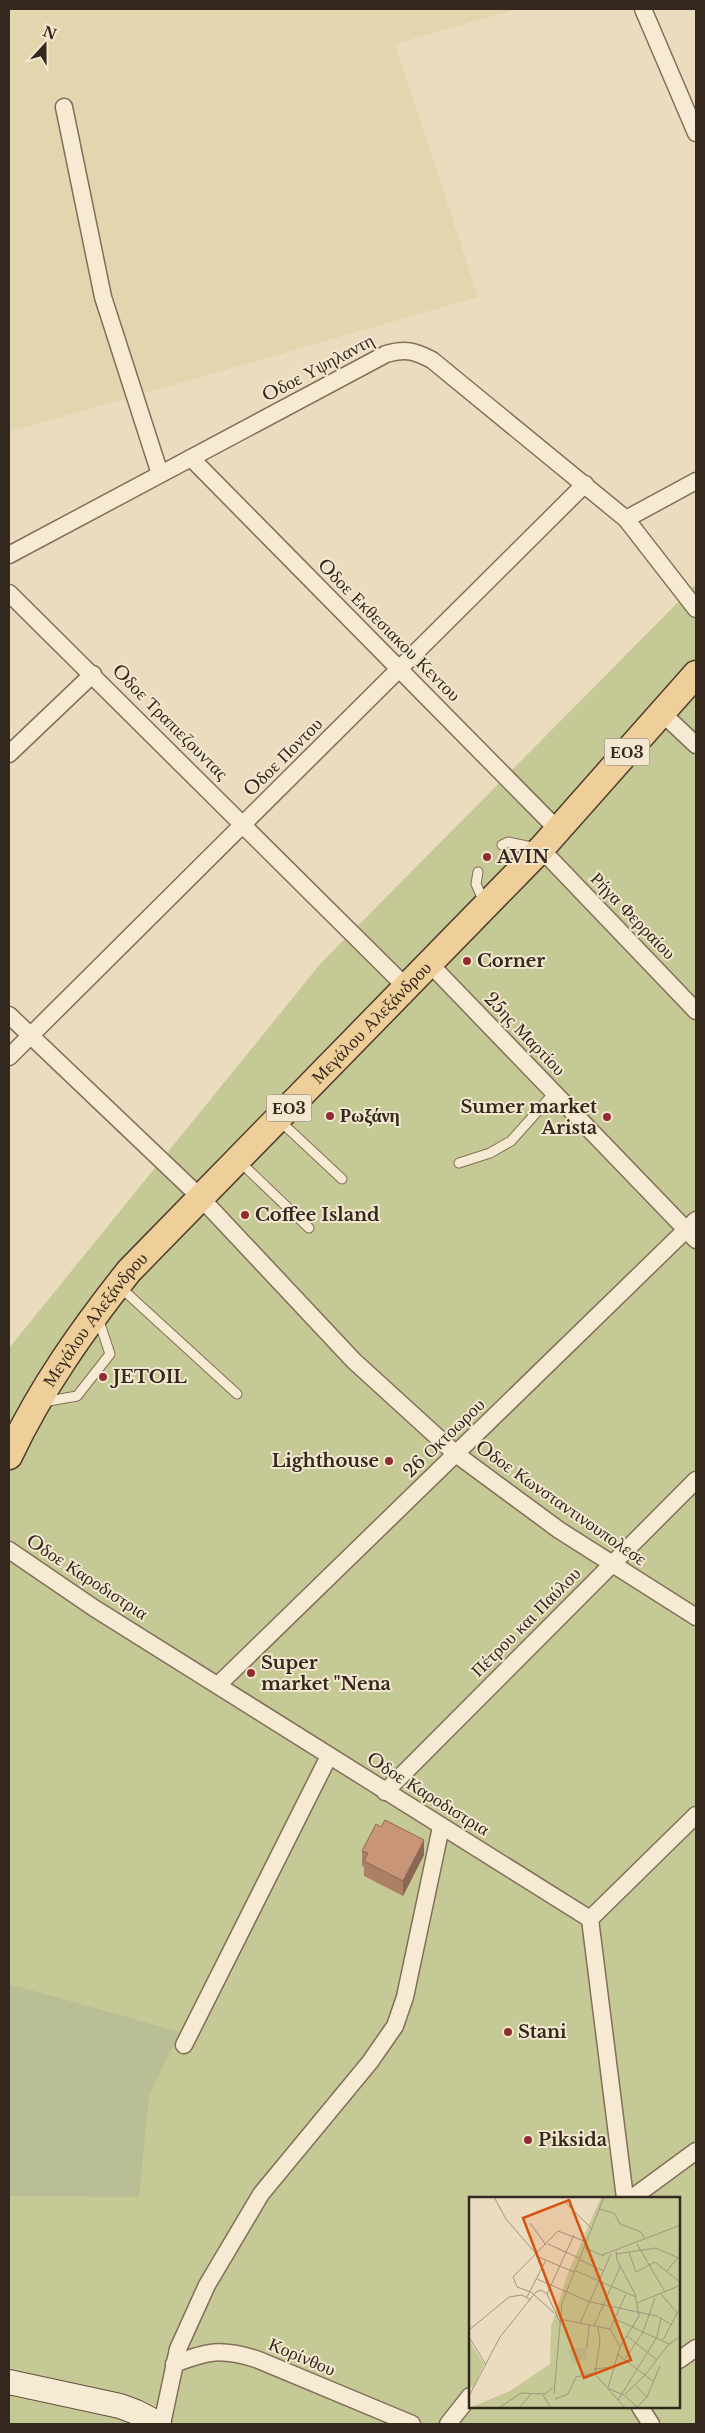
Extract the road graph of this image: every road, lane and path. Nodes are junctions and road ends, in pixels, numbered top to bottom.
1 (643, 9) edge
2 (64, 107) dead end
3 (696, 133) edge
4 (191, 458) junction
5 (160, 474) junction
6 (696, 480) edge
7 (585, 484) junction
8 (626, 519) junction
9 (9, 555) edge
10 (9, 593) edge
11 (696, 609) edge
12 (399, 669) junction
13 (93, 674) junction
14 (696, 674) edge
15 (662, 713) junction
16 (696, 745) edge
17 (9, 754) edge
18 (244, 824) junction
19 (558, 830) junction
20 (502, 845) dead end
21 (541, 849) junction
22 (478, 872) dead end
23 (485, 906) junction
24 (430, 964) junction
25 (407, 988) junction
26 (696, 1011) edge
27 (9, 1015) edge
28 (30, 1036) junction
29 (9, 1057) edge
30 (554, 1093) junction
31 (278, 1119) junction
32 (238, 1160) junction
33 (459, 1163) dead end
34 (342, 1179) dead end
35 (201, 1198) junction
36 (309, 1228) dead end
37 (693, 1230) edge
38 (118, 1285) junction
39 (96, 1312) junction
40 (237, 1394) dead end
41 (36, 1404) junction
42 (456, 1454) junction
43 (9, 1456) edge
44 (696, 1480) edge
45 (9, 1550) edge
46 (611, 1565) junction
47 (696, 1618) edge
48 (219, 1684) junction
49 (329, 1756) junction
50 (385, 1792) junction
51 (696, 1815) edge
52 (441, 1826) junction
53 (590, 1920) junction
54 (184, 2045) dead end
55 (696, 2151) edge
56 (626, 2197) edge
57 (633, 2197) edge
58 (696, 2348) edge
59 (680, 2359) edge
60 (174, 2364) junction
61 (9, 2382) edge
62 (469, 2397) edge
63 (641, 2408) edge
64 (160, 2424) edge
65 (412, 2424) edge
66 (448, 2424) edge
67 (651, 2424) edge

1 - 3 street
2 - 5 street
4 - 5 street, Oδοε Υψηλαντη
4 - 7 street, Oδοε Υψηλαντη
4 - 12 street, Oδοε Εκθεσιακου Κεντου
5 - 9 street, Oδοε Υψηλαντη
6 - 8 street
7 - 8 street, Oδοε Υψηλαντη
7 - 12 street, Oδοε Ποντου
8 - 11 street, Oδοε Υψηλαντη
10 - 13 street, Oδοε Τραπιεζουντας
12 - 18 street, Oδοε Ποντου
12 - 19 street, Oδοε Εκθεσιακου Κεντου
13 - 17 street
13 - 18 street, Oδοε Τραπιεζουντας
14 - 15 main road, Μεγάλου Αλεξάνδρου / ΕΟ3
15 - 16 street
15 - 19 main road, Μεγάλου Αλεξάνδρου / ΕΟ3
18 - 25 street, Oδοε Τραπιεζουντας
18 - 28 street, Oδοε Ποντου
19 - 21 main road, Μεγάλου Αλεξάνδρου / ΕΟ3
20 - 21 lane
21 - 23 main road, Μεγάλου Αλεξάνδρου / ΕΟ3
21 - 26 street, Ρήγα Φερραίου
22 - 23 lane
23 - 24 main road, Μεγάλου Αλεξάνδρου / ΕΟ3
24 - 25 main road, Μεγάλου Αλεξάνδρου / ΕΟ3
24 - 30 street, 25ης Μαρτίου
25 - 31 main road, Μεγάλου Αλεξάνδρου / ΕΟ3
27 - 28 street, Oδοε Κωνσταντινουπολεσε
28 - 29 street, Oδοε Ποντου
28 - 35 street, Oδοε Κωνσταντινουπολεσε
30 - 33 lane
30 - 37 street, 25ης Μαρτίου
31 - 32 main road, Μεγάλου Αλεξάνδρου / ΕΟ3
31 - 34 lane
32 - 35 main road, Μεγάλου Αλεξάνδρου / ΕΟ3
32 - 36 lane
35 - 38 main road, Μεγάλου Αλεξάνδρου / ΕΟ3
35 - 42 street, Oδοε Κωνσταντινουπολεσε
37 - 42 street, 26 Οκτοωρου
38 - 39 main road, Μεγάλου Αλεξάνδρου / ΕΟ3
38 - 40 lane
39 - 41 main road, Μεγάλου Αλεξάνδρου / ΕΟ3
39 - 41 lane
41 - 43 main road, Μεγάλου Αλεξάνδρου / ΕΟ3
42 - 46 street, Oδοε Κωνσταντινουπολεσε
42 - 48 street, 26 Οκτοωρου
44 - 46 street, Πέτρου και Παύλου
45 - 48 street, Oδοε Καροδιστρια
46 - 47 street, Oδοε Κωνσταντινουπολεσε
46 - 50 street, Πέτρου και Παύλου
48 - 49 street, Oδοε Καροδιστρια
49 - 50 street, Oδοε Καροδιστρια
49 - 54 street
50 - 52 street, Oδοε Καροδιστρια
51 - 53 street
52 - 53 street, Oδοε Καροδιστρια
52 - 60 street
53 - 56 street
55 - 57 street
58 - 59 street
60 - 64 street
60 - 65 street, Κορίνθου
61 - 64 main road
62 - 66 street
63 - 67 street

